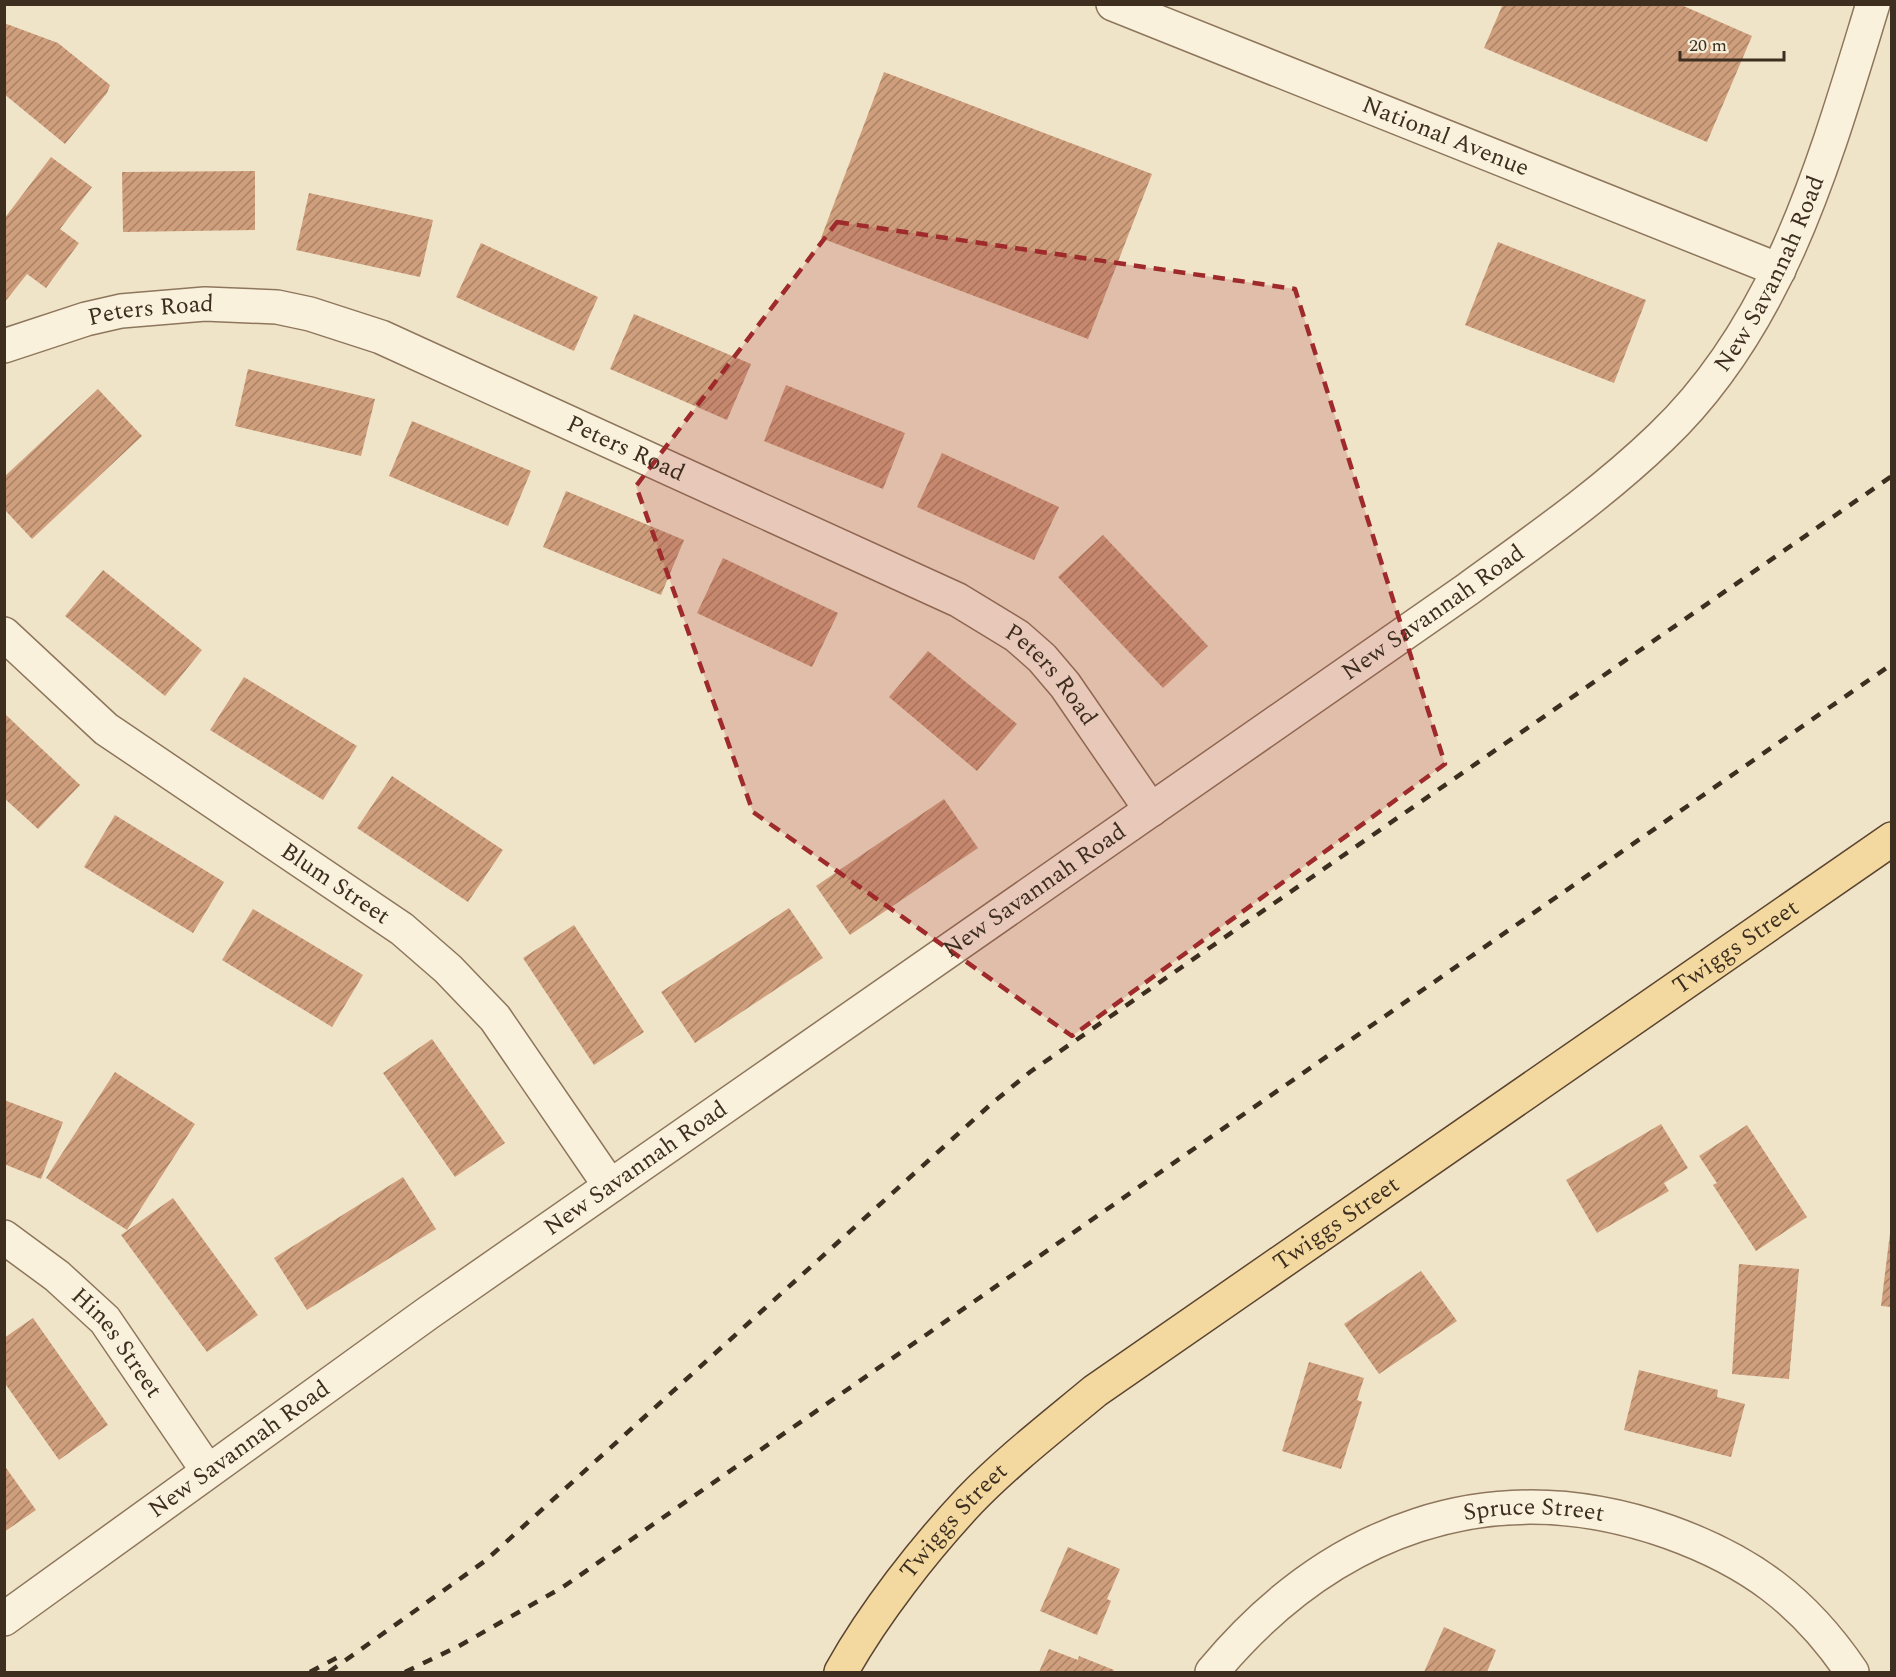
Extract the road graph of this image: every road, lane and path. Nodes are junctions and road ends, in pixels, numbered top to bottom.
1 (1113, 4) edge
2 (1874, 4) edge
3 (1779, 270) junction
4 (4, 346) edge
5 (4, 634) edge
6 (1152, 810) junction
7 (1892, 839) edge
8 (610, 1186) junction
9 (4, 1237) edge
10 (207, 1470) junction
11 (4, 1619) edge
12 (841, 1672) edge
13 (1212, 1672) edge
14 (1852, 1672) edge

1 - 3 street, National Avenue
2 - 3 street, New Savannah Road
3 - 6 street, New Savannah Road
4 - 6 street, Peters Road
5 - 8 street, Blum Street
6 - 8 street, New Savannah Road
7 - 12 main road, Twiggs Street
8 - 10 street, New Savannah Road
9 - 10 street, Hines Street
10 - 11 street, New Savannah Road
13 - 14 street, Spruce Street

